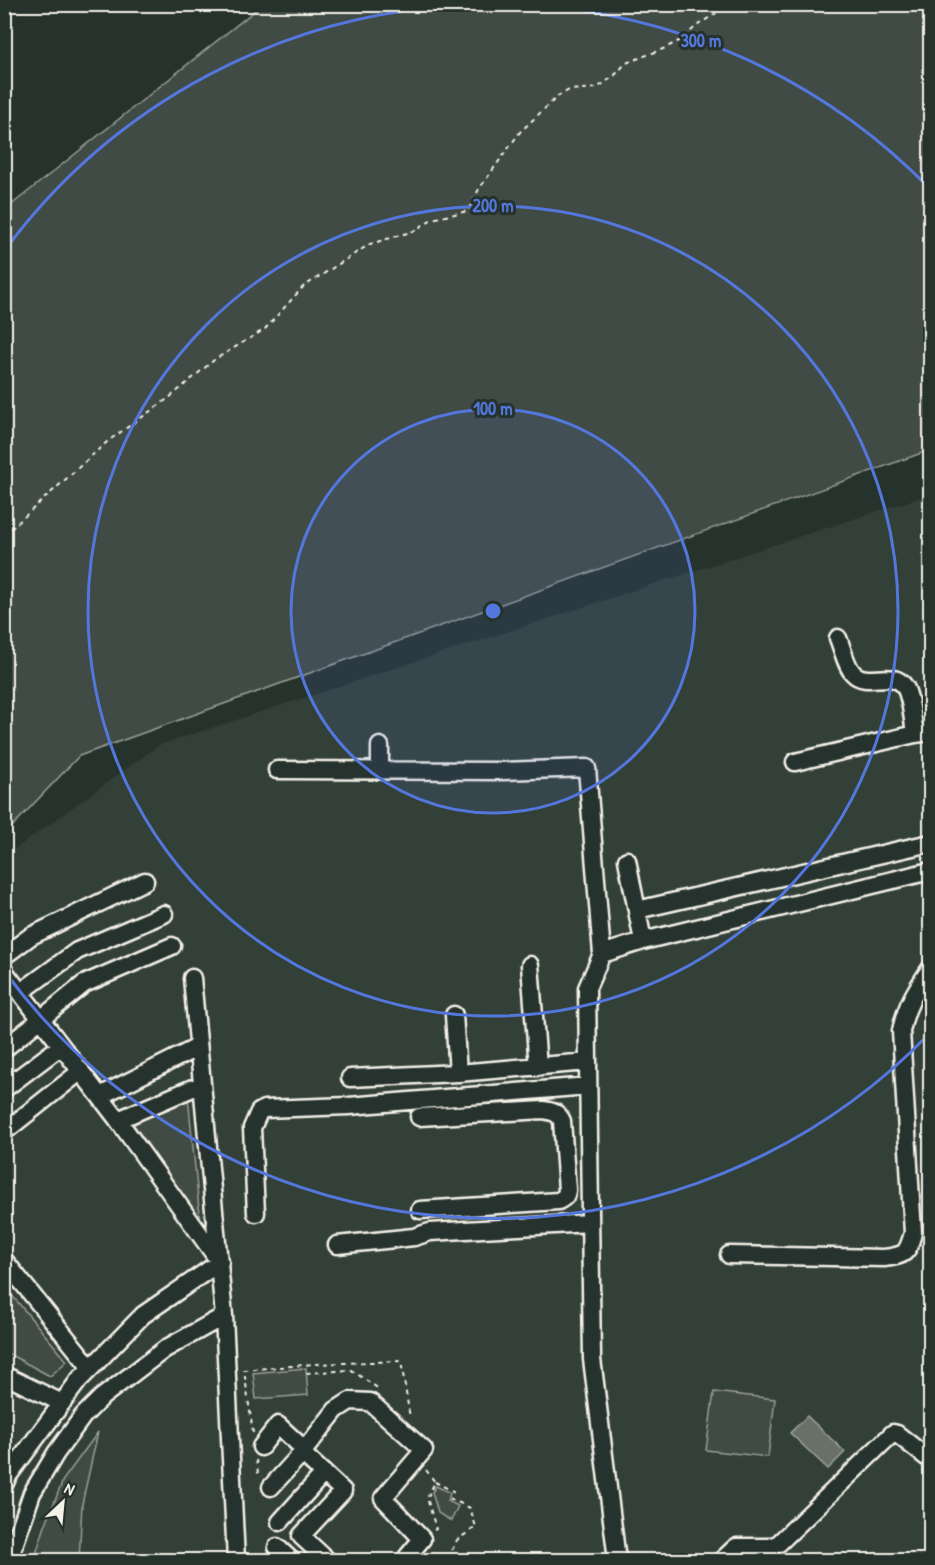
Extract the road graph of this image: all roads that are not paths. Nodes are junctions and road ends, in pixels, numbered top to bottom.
1 (838, 638) dead end
2 (923, 733) edge
3 (380, 746) dead end
4 (795, 762) dead end
5 (277, 770) dead end
6 (380, 770) junction
7 (930, 843) edge
8 (627, 860) dead end
9 (930, 871) edge
10 (145, 881) dead end
11 (637, 910) junction
12 (164, 914) dead end
13 (643, 940) junction
14 (172, 946) dead end
15 (602, 954) junction
16 (4, 956) edge
17 (530, 965) dead end
18 (930, 969) edge
19 (4, 971) edge
20 (192, 978) dead end
21 (21, 992) junction
22 (454, 1015) dead end
23 (41, 1019) junction
24 (61, 1046) junction
25 (198, 1047) junction
26 (4, 1049) edge
27 (588, 1062) junction
28 (538, 1067) junction
29 (81, 1071) junction
30 (458, 1073) junction
31 (350, 1078) dead end
32 (202, 1084) junction
33 (588, 1086) junction
34 (4, 1089) edge
35 (100, 1096) junction
36 (419, 1117) dead end
37 (118, 1120) junction
38 (4, 1132) edge
39 (589, 1162) junction
40 (566, 1164) junction
41 (420, 1210) dead end
42 (256, 1213) dead end
43 (590, 1223) junction
44 (337, 1245) dead end
45 (729, 1255) dead end
46 (4, 1260) edge
47 (220, 1262) junction
48 (225, 1316) junction
49 (91, 1368) junction
50 (4, 1375) edge
51 (62, 1403) junction
52 (257, 1449) road end
53 (304, 1451) junction
54 (930, 1460) edge
55 (324, 1473) junction
56 (4, 1485) edge
57 (271, 1486) road end
58 (280, 1521) dead end
59 (277, 1548) dead end
60 (9, 1560) edge
61 (236, 1560) edge
62 (291, 1560) edge
63 (327, 1560) edge
64 (411, 1560) edge
65 (617, 1560) edge
66 (722, 1560) edge

1 - 2 street
2 - 4 street
3 - 6 street
5 - 6 street
6 - 15 street
7 - 11 street
8 - 11 street
9 - 13 street
10 - 16 street
11 - 13 street
12 - 21 street
13 - 15 street
14 - 23 street
15 - 27 street
17 - 28 street
18 - 45 street
19 - 21 street
20 - 25 street
21 - 23 street
22 - 30 street
23 - 24 street
23 - 26 street
24 - 29 street
24 - 34 street
25 - 32 street
25 - 35 street
27 - 28 street
27 - 33 street
28 - 30 street
29 - 35 street
29 - 38 street
30 - 31 street
32 - 37 street
32 - 47 street
33 - 39 street
33 - 42 street
35 - 37 street
36 - 40 street
37 - 47 street
39 - 40 street
39 - 43 street
40 - 41 street
43 - 44 street
43 - 65 street
46 - 49 street
47 - 48 street
47 - 49 street
48 - 60 street
48 - 61 street
49 - 51 street
50 - 51 street
51 - 56 street
52 - 53 street
53 - 55 street
53 - 57 street
53 - 64 street
54 - 66 street
55 - 58 street
55 - 63 street
59 - 62 street

